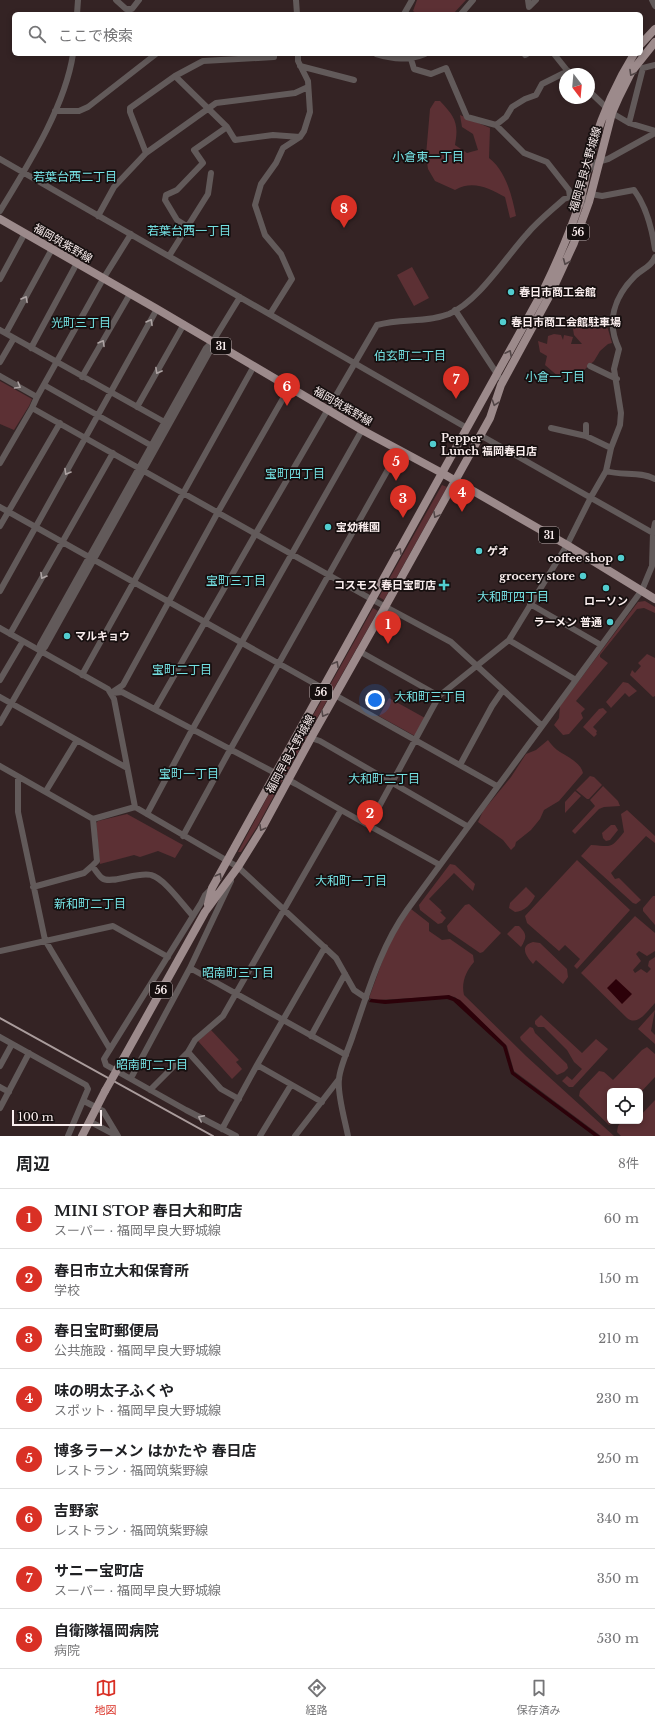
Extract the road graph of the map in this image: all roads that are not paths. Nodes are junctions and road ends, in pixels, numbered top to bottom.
1 (78, 0) edge
2 (116, 0) edge
3 (139, 0) edge
4 (296, 0) edge
5 (412, 0) edge
6 (473, 0) edge
7 (524, 0) edge
8 (536, 0) edge
9 (652, 0) edge
10 (529, 3) edge
11 (655, 6) edge
12 (77, 12) edge
13 (297, 12) edge
14 (405, 12) edge
15 (463, 12) edge
16 (655, 29) edge
17 (643, 42) edge
18 (655, 42) edge
19 (73, 56) edge
20 (153, 56) edge
21 (274, 56) edge
22 (298, 56) edge
23 (419, 56) edge
24 (556, 56) edge
25 (633, 56) edge
26 (401, 57) edge
27 (411, 59) junction
28 (655, 65) edge
29 (300, 66) junction
30 (565, 68) edge
31 (175, 76) junction
32 (559, 77) edge
33 (354, 80) dead end
34 (308, 87) junction
35 (595, 97) edge
36 (208, 109) junction
37 (609, 110) junction
38 (55, 111) junction
39 (629, 124) junction
40 (496, 125) junction
41 (227, 127) junction
42 (655, 132) edge
43 (300, 137) junction
44 (146, 153) junction
45 (0, 159) edge
46 (600, 161) junction
47 (24, 172) junction
48 (211, 173) dead end
49 (586, 175) junction
50 (591, 194) junction
51 (570, 197) junction
52 (580, 199) junction
53 (577, 210) junction
54 (0, 211) edge
55 (98, 216) junction
56 (0, 219) edge
57 (188, 227) junction
58 (25, 233) junction
59 (131, 234) junction
60 (654, 234) edge
61 (52, 249) junction
62 (655, 249) edge
63 (168, 256) junction
64 (655, 257) edge
65 (77, 263) junction
66 (103, 278) junction
67 (0, 279) edge
68 (130, 294) junction
69 (240, 297) junction
70 (157, 309) junction
71 (455, 310) junction
72 (270, 314) junction
73 (184, 324) junction
74 (3, 332) edge
75 (14, 338) junction
76 (213, 341) junction
77 (0, 348) edge
78 (31, 348) junction
79 (6, 352) junction
80 (0, 362) edge
81 (56, 363) junction
82 (355, 364) junction
83 (254, 366) junction
84 (590, 366) dead end
85 (510, 368) junction
86 (498, 374) junction
87 (0, 376) edge
88 (82, 377) junction
89 (617, 379) junction
90 (44, 385) junction
91 (501, 385) junction
92 (289, 388) junction
93 (110, 392) junction
94 (37, 397) junction
95 (137, 407) junction
96 (32, 408) junction
97 (328, 410) junction
98 (98, 415) junction
99 (60, 423) junction
100 (167, 424) junction
101 (586, 425) dead end
102 (467, 428) junction
103 (551, 428) dead end
104 (362, 430) junction
105 (480, 435) junction
106 (586, 436) junction
107 (86, 438) junction
108 (152, 446) junction
109 (611, 448) junction
110 (399, 450) junction
111 (113, 453) junction
112 (0, 460) edge
113 (142, 469) junction
114 (606, 471) junction
115 (442, 473) junction
116 (655, 479) edge
117 (454, 481) junction
118 (183, 492) junction
119 (591, 497) junction
120 (0, 507) edge
121 (8, 512) junction
122 (218, 512) junction
123 (655, 522) edge
124 (0, 526) edge
125 (36, 527) junction
126 (256, 533) junction
127 (654, 536) edge
128 (63, 542) junction
129 (567, 545) junction
130 (292, 553) junction
131 (654, 557) edge
132 (92, 558) junction
133 (329, 574) junction
134 (133, 581) junction
135 (642, 590) junction
136 (0, 591) edge
137 (655, 599) edge
138 (373, 600) junction
139 (168, 601) junction
140 (530, 604) junction
141 (386, 607) junction
142 (205, 623) junction
143 (0, 628) edge
144 (10, 634) junction
145 (509, 640) junction
146 (22, 641) junction
147 (242, 642) junction
148 (601, 645) junction
149 (359, 651) junction
150 (41, 652) junction
151 (278, 663) junction
152 (478, 667) junction
153 (82, 674) junction
154 (0, 680) edge
155 (576, 680) junction
156 (323, 688) junction
157 (503, 690) junction
158 (111, 693) junction
159 (336, 695) junction
160 (439, 696) junction
161 (0, 697) edge
162 (11, 704) junction
163 (155, 709) junction
164 (0, 723) edge
165 (541, 725) junction
166 (192, 730) junction
167 (311, 738) junction
168 (77, 740) junction
169 (416, 740) junction
170 (230, 750) junction
171 (460, 765) junction
172 (0, 766) edge
173 (127, 768) junction
174 (275, 773) junction
175 (18, 777) junction
176 (288, 780) junction
177 (392, 784) junction
178 (497, 786) junction
179 (46, 792) junction
180 (135, 807) junction
181 (341, 810) junction
182 (147, 814) junction
183 (93, 819) junction
184 (369, 825) junction
185 (467, 826) junction
186 (183, 836) junction
187 (228, 861) junction
188 (440, 865) junction
189 (92, 866) junction
190 (238, 867) junction
191 (33, 887) junction
192 (212, 888) junction
193 (284, 910) junction
194 (205, 912) junction
195 (193, 916) junction
196 (46, 940) junction
197 (325, 947) junction
198 (0, 950) edge
199 (168, 957) junction
200 (190, 968) junction
201 (345, 974) junction
202 (236, 995) junction
203 (365, 999) junction
204 (282, 1020) junction
205 (311, 1036) junction
206 (0, 1037) edge
207 (12, 1044) junction
208 (110, 1049) junction
209 (188, 1052) junction
210 (30, 1053) junction
211 (346, 1055) junction
212 (257, 1065) junction
213 (0, 1066) edge
214 (131, 1078) junction
215 (339, 1079) junction
216 (291, 1084) junction
217 (0, 1087) edge
218 (150, 1090) junction
219 (9, 1092) junction
220 (239, 1099) junction
221 (84, 1101) junction
222 (322, 1102) junction
223 (0, 1108) edge
224 (89, 1121) junction
225 (222, 1129) junction
226 (68, 1136) edge
227 (82, 1136) edge
228 (117, 1136) edge
229 (236, 1136) edge
230 (260, 1136) edge
231 (295, 1136) edge
232 (348, 1136) edge

1 - 12 street
2 - 3 street
4 - 13 street
5 - 14 street
6 - 15 street
7 - 10 street
8 - 10 street
9 - 11 street
16 - 17 main road
18 -> 37 main road, 福岡早良大野城線 / 56
19 - 38 street
20 - 38 street
21 - 31 street
22 - 29 street
23 - 27 street
24 - 30 street
25 - 37 main road, 福岡早良大野城線 / 56
26 - 27 street
27 - 40 street
28 - 39 street
29 - 33 street
29 - 34 street
31 - 36 street
31 - 44 street
32 - 40 street
34 - 36 street
34 - 43 street
35 - 37 street
36 - 41 street
36 - 44 street
37 - 39 street
37 - 46 main road, 福岡早良大野城線 / 56
37 - 49 main road, 福岡早良大野城線 / 56
38 - 47 street
39 - 42 street
40 - 51 street
41 - 43 street
41 - 57 street
42 - 46 street
43 - 72 street
44 - 55 street
45 - 47 street
46 - 49 street
46 - 50 main road, 福岡早良大野城線 / 56
47 - 54 street
47 - 55 street
48 - 57 street
49 - 52 main road, 福岡早良大野城線 / 56
50 - 53 street
50 - 60 street
50 -> 85 main road, 福岡早良大野城線 / 56
51 - 52 street
51 - 71 street
52 - 53 main road, 福岡早良大野城線 / 56
86 -> 53 main road, 福岡早良大野城線 / 56
55 - 59 street
56 - 58 main road, 福岡筑紫野線 / 31
57 - 63 street
58 - 61 main road, 福岡筑紫野線 / 31
58 - 67 street
59 - 63 street
59 - 66 street
60 - 62 street
61 - 65 main road, 福岡筑紫野線 / 31
74 -> 61 street
63 - 69 street
64 - 89 street
65 - 66 main road, 福岡筑紫野線 / 31
65 - 78 street
66 - 68 main road, 福岡筑紫野線 / 31
66 - 81 street
68 - 70 main road, 福岡筑紫野線 / 31
88 -> 68 street
69 - 72 street
69 - 76 street
70 - 73 main road, 福岡筑紫野線 / 31
93 -> 70 street
71 - 82 street
71 - 86 street
72 - 82 street
73 - 76 main road, 福岡筑紫野線 / 31
73 -> 95 street
74 - 75 street
75 - 78 street
75 - 79 street
76 - 83 main road, 福岡筑紫野線 / 31
76 - 100 street
77 - 79 street
78 - 81 street
79 - 80 street
81 - 88 street
81 - 90 street
82 - 97 street
82 - 102 street
83 - 92 main road, 福岡筑紫野線 / 31
83 - 118 street
84 - 89 street
85 - 86 street
85 - 91 main road, 福岡早良大野城線 / 56
86 - 91 street
86 - 102 main road, 福岡早良大野城線 / 56
87 -> 94 street
88 - 93 street
89 - 109 street
90 - 94 street
90 - 98 street
91 -> 105 main road, 福岡早良大野城線 / 56
92 - 97 main road, 福岡筑紫野線 / 31
92 - 122 street
93 - 95 street
93 - 98 street
94 - 96 street
95 - 100 street
96 - 99 street
96 - 112 street
97 - 104 main road, 福岡筑紫野線 / 31
97 - 126 street
98 - 107 street
98 - 108 street
99 - 107 street
99 - 121 street
100 - 108 street
100 - 113 street
101 - 106 street
102 - 115 main road, 福岡早良大野城線 / 56
103 - 106 street
104 - 110 main road, 福岡筑紫野線 / 31
104 - 130 street
105 - 117 main road, 福岡早良大野城線 / 56
105 - 119 street
106 - 109 street
107 - 111 street
107 -> 125 street
108 - 113 street
109 - 114 street
110 - 115 main road, 福岡筑紫野線 / 31
110 - 133 street
111 - 113 street
111 - 128 street
113 - 118 street
113 - 132 street
114 - 116 street
114 - 119 street
115 - 117 main road, 福岡筑紫野線 / 31
138 -> 115 main road, 福岡早良大野城線 / 56
117 - 129 main road, 福岡筑紫野線 / 31
117 -> 141 main road, 福岡早良大野城線 / 56
118 - 122 street
118 - 134 street
119 - 127 street
119 - 129 street
120 - 121 street
121 - 124 street
121 - 125 street
122 - 126 street
122 - 139 street
123 - 127 street
125 - 128 street
125 - 136 street
126 - 130 street
126 - 142 street
127 - 131 street
128 - 132 street
128 -> 144 street
129 - 135 main road, 福岡筑紫野線 / 31
129 - 140 street
130 - 133 street
130 - 147 street
131 - 135 street
132 - 134 street
132 - 150 street
133 - 138 street
133 - 151 street
134 - 139 street
134 - 153 street
135 - 137 main road, 福岡筑紫野線 / 31
135 - 148 street
138 - 141 street
156 -> 138 main road, 福岡早良大野城線 / 56
139 - 142 street
139 - 158 street
140 - 145 street
140 - 148 street
141 - 149 main road, 福岡早良大野城線 / 56
141 - 152 street
142 - 147 street
142 - 163 street
143 - 144 street
144 - 146 street
145 - 152 street
145 - 155 street
146 - 150 street
146 - 154 street
147 - 151 street
147 - 166 street
148 - 155 street
149 - 159 main road, 福岡早良大野城線 / 56
149 - 160 street
150 - 153 street
150 - 162 street
151 - 156 street
151 - 170 street
152 - 157 street
152 - 160 street
153 - 158 street
155 - 165 street
156 - 159 street
156 - 174 main road, 福岡早良大野城線 / 56
157 - 165 street
157 - 171 street
158 - 163 street
158 - 173 street
159 -> 167 main road, 福岡早良大野城線 / 56
159 - 169 street
160 - 169 street
161 - 162 street
162 - 164 street
162 - 168 street
163 - 166 street
165 - 178 street
166 - 170 street
166 - 182 street
167 - 176 main road, 福岡早良大野城線 / 56
167 - 177 street
168 - 173 street
168 - 179 street
169 - 171 street
169 - 177 street
170 - 174 street
170 - 186 street
171 - 178 street
172 - 175 street
173 - 180 street
174 - 176 street
174 - 187 main road, 福岡早良大野城線 / 56
175 - 179 street
175 - 191 street
176 - 181 street
176 -> 190 main road, 福岡早良大野城線 / 56
177 - 184 street
177 - 185 street
178 - 185 street
179 - 183 street
180 - 182 street
180 - 183 street
181 - 184 street
181 - 193 street
182 - 186 street
183 - 189 street
184 - 188 street
185 - 188 street
186 - 187 street
187 - 190 street
192 -> 187 main road, 福岡早良大野城線 / 56
188 - 203 street
189 - 191 street
189 - 195 street
190 - 193 street
190 - 194 main road, 福岡早良大野城線 / 56
190 - 200 street
191 - 196 street
192 - 194 main road, 福岡早良大野城線 / 56
192 - 195 street
193 - 197 street
193 - 202 street
194 - 224 main road, 福岡早良大野城線 / 56, bridge
195 - 199 street
196 - 198 street
196 - 199 street
196 - 208 street
197 - 201 street
197 - 204 street
199 - 208 street
200 - 202 street
200 - 214 street
201 - 203 street
201 - 205 street
202 - 204 street
202 - 209 street
203 - 211 street
204 - 205 street
204 - 212 street
205 - 211 street
206 - 207 street
207 - 210 street
207 - 213 street
208 - 214 street
209 - 218 street
209 - 220 street
210 - 219 street
210 - 221 street
211 - 215 street
212 - 216 street
212 - 220 street
214 - 218 street
215 - 222 street
215 - 232 street
216 - 222 street
216 - 230 street
217 - 219 street
225 -> 218 street
219 - 223 street
220 - 225 street
221 - 226 street
221 - 228 street
222 - 231 street
224 - 227 main road, 福岡早良大野城線 / 56
224 - 228 street
225 - 229 street

